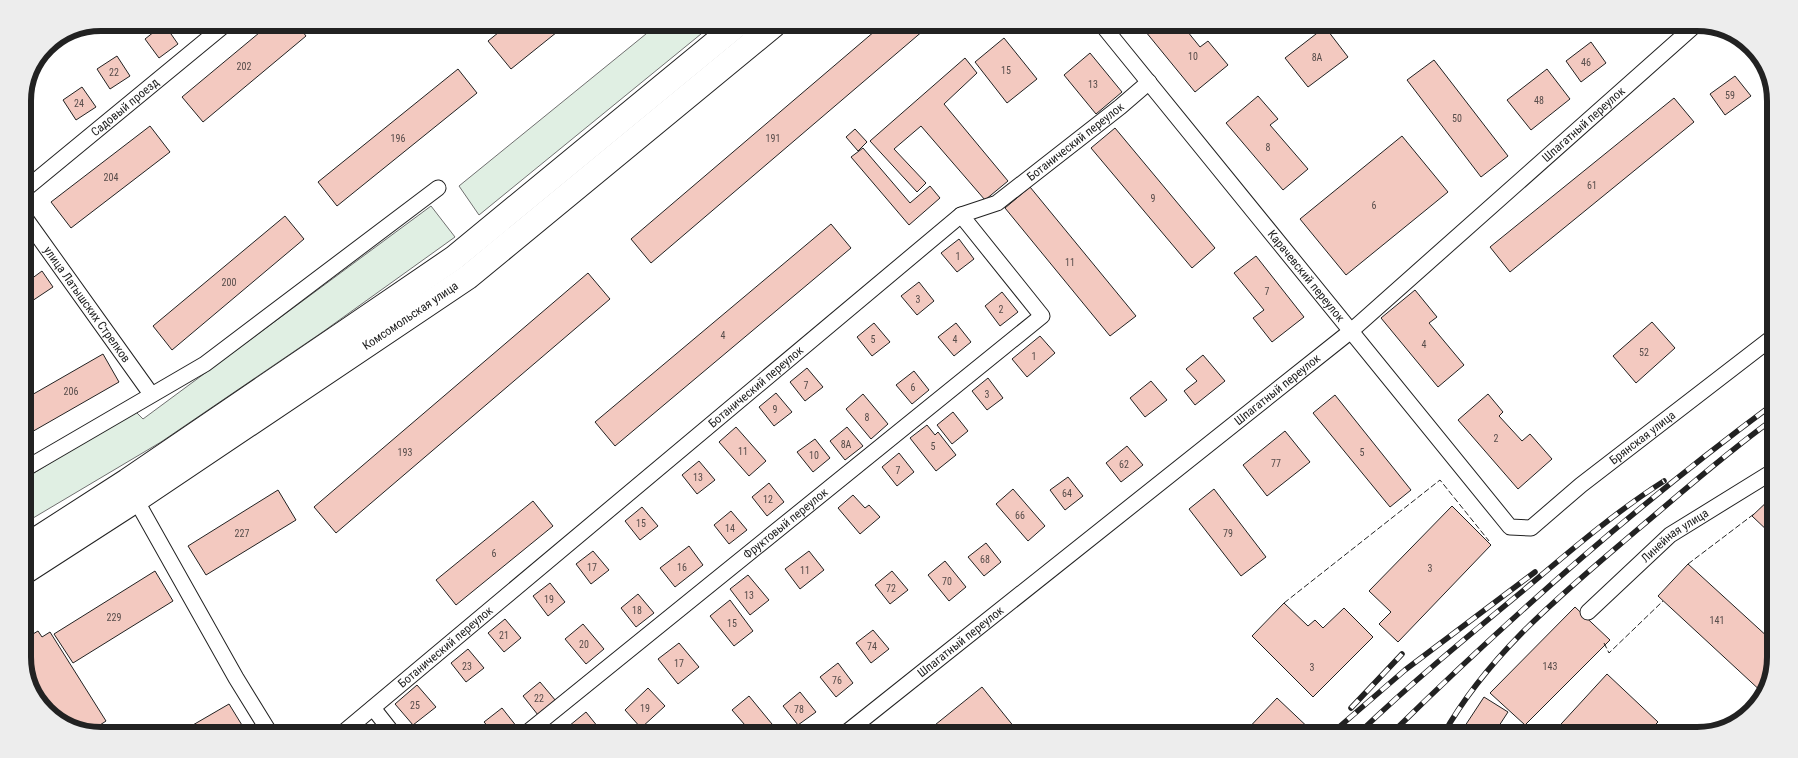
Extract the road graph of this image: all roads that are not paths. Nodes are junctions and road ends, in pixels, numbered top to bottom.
1 (217, 31) edge
2 (730, 31) edge
3 (767, 31) edge
4 (1107, 31) edge
5 (1689, 31) edge
6 (1149, 82) junction
7 (31, 184) edge
8 (438, 188) dead end
9 (961, 215) junction
10 (31, 225) edge
11 (1351, 331) junction
12 (1767, 342) edge
13 (151, 394) junction
14 (31, 465) edge
15 (1767, 475) edge
16 (136, 500) junction
17 (1510, 527) joint
18 (31, 543) edge
19 (31, 569) edge
20 (1588, 612) dead end
21 (373, 708) junction
22 (266, 727) edge
23 (350, 727) edge
24 (389, 727) edge
25 (535, 727) edge
26 (852, 727) edge

1 - 7 street, Садовый проезд
2 - 18 main road, Комсомольская улица
3 - 16 main road, Комсомольская улица
4 - 6 street, Карачевский переулок
5 - 11 street, Шпагатный переулок
6 - 9 street, Ботанический переулок
6 - 11 street, Карачевский переулок
8 - 13 street
9 - 21 street, Ботанический переулок
9 - 25 street, Фруктовый переулок
10 - 13 street, улица Латышских Стрелков
11 - 17 street, Карачевский переулок
11 - 26 street, Шпагатный переулок
12 - 17 street, Брянская улица
13 - 14 street
15 - 20 street, Линейная улица
16 - 19 main road, Комсомольская улица
16 - 22 street
21 - 23 street, Ботанический переулок
21 - 24 street

